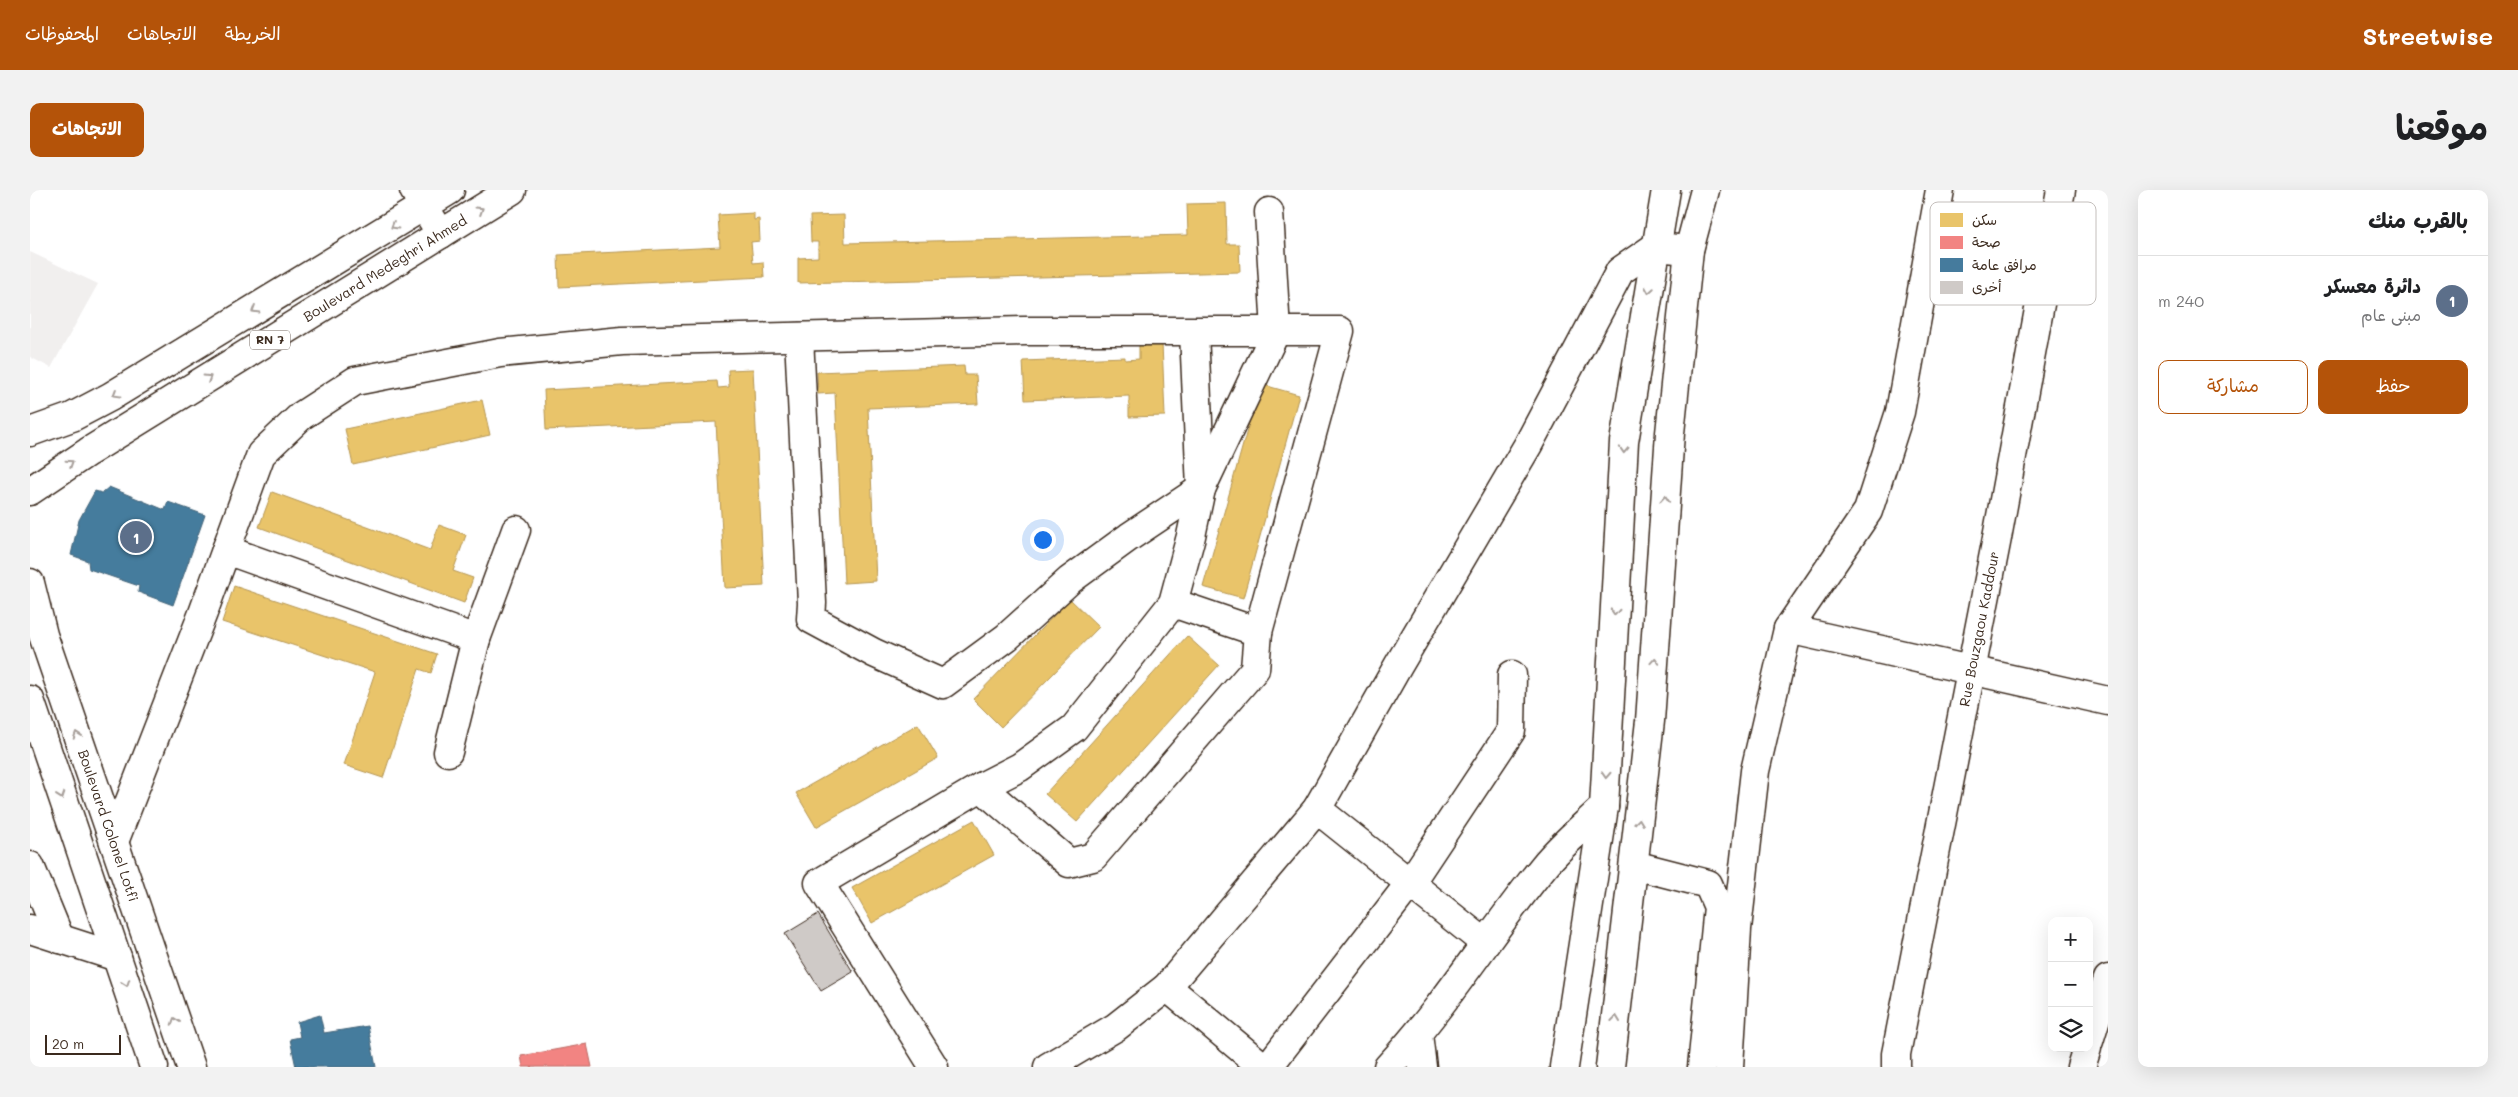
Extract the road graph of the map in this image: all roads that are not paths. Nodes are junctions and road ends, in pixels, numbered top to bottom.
1 (450, 190) edge
2 (512, 190) edge
3 (1666, 190) edge
4 (1705, 190) edge
5 (420, 198) edge
6 (1270, 212) dead end
7 (442, 234) junction
8 (1930, 246) edge
9 (1655, 247) junction
10 (1689, 250) junction
11 (2039, 305) edge
12 (1276, 331) junction
13 (1194, 332) junction
14 (799, 337) junction
15 (30, 432) edge
16 (1201, 489) junction
17 (30, 491) edge
18 (516, 530) dead end
19 (226, 550) junction
20 (30, 583) edge
21 (1173, 603) junction
22 (1788, 629) junction
23 (1258, 632) junction
24 (476, 639) junction
25 (1971, 671) junction
26 (1512, 675) dead end
27 (30, 700) edge
28 (2108, 701) edge
29 (448, 752) dead end
30 (981, 787) junction
31 (1604, 807) junction
32 (1317, 809) junction
33 (114, 842) junction
34 (1634, 865) junction
35 (30, 866) edge
36 (1410, 883) junction
37 (30, 929) edge
38 (60, 939) junction
39 (1484, 943) junction
40 (117, 957) junction
41 (2108, 979) edge
42 (1167, 987) junction
43 (1418, 1034) junction
44 (2087, 1057) edge
45 (154, 1067) edge
46 (191, 1067) edge
47 (934, 1067) edge
48 (1048, 1067) edge
49 (1263, 1067) edge
50 (1268, 1067) edge
51 (1388, 1067) edge
52 (1422, 1067) edge
53 (1564, 1067) edge
54 (1610, 1067) edge
55 (1702, 1067) edge
56 (1729, 1067) edge
57 (1896, 1067) edge

1 - 5 street, RN 7
7 -> 2 street, Boulevard Medeghri Ahmed / RN 7
3 - 9 street
4 - 10 street
5 - 7 street
5 -> 15 street, RN 7
6 - 12 street
17 -> 7 street, Boulevard Medeghri Ahmed / RN 7
8 - 22 street
9 - 10 street
9 -> 31 street
9 - 32 street
34 -> 10 street
11 - 25 street, Rue Bouzgaou Kaddour
12 - 13 street
12 - 16 street
12 - 23 street
13 - 14 street
13 - 16 street
14 - 16 street
14 - 19 street
16 - 21 street
18 - 24 street
19 - 24 street
19 - 33 street
33 -> 20 street, Boulevard Colonel Lotfi
21 - 23 street
21 - 30 street
22 - 25 street
22 - 56 street
23 - 30 street
24 - 29 street
25 - 28 street
25 - 57 street, Rue Bouzgaou Kaddour
26 - 36 street
27 -> 40 street
30 - 47 street
31 - 39 street
31 - 53 street
32 - 36 street
32 - 42 street
46 -> 33 street, Boulevard Colonel Lotfi
54 -> 34 street
34 - 55 street
35 - 38 street
36 - 39 street
36 - 50 street
37 - 38 street
38 - 40 street
39 - 43 street
40 -> 45 street
41 - 44 street
42 - 48 street
42 - 49 street
43 - 51 street
43 - 52 street

